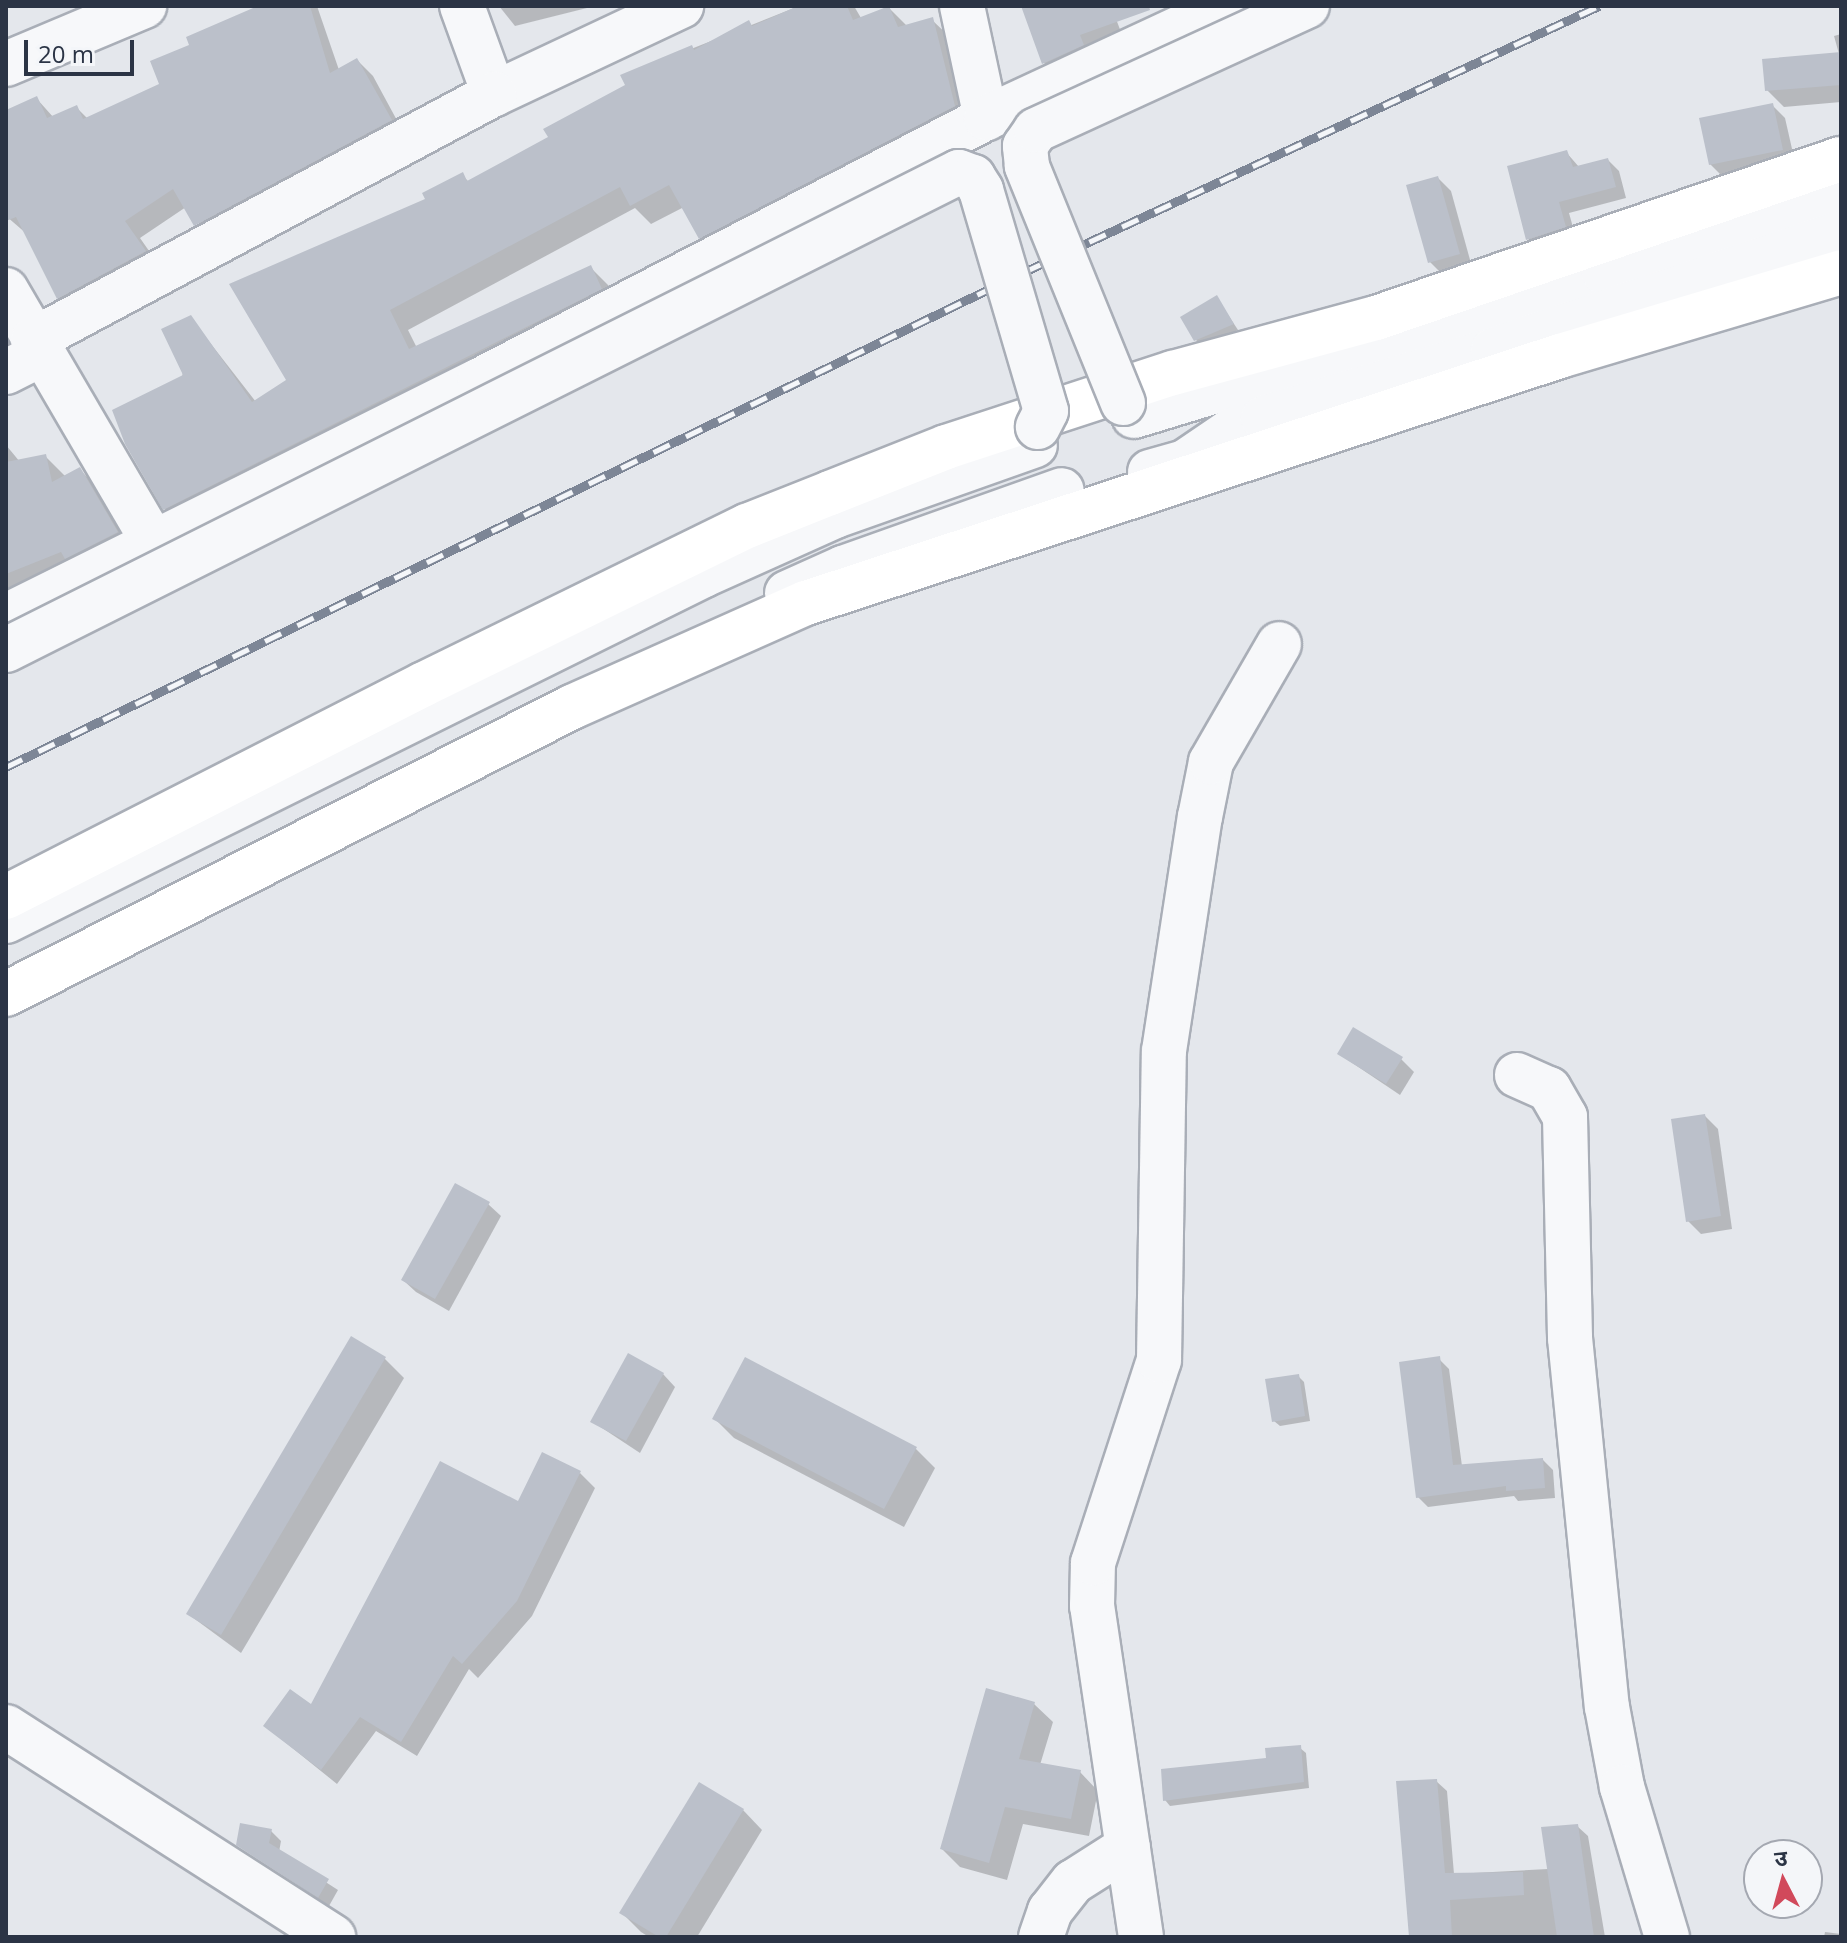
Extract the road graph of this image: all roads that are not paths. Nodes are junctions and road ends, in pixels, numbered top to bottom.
1 (144, 6) edge
2 (462, 6) edge
3 (681, 6) edge
4 (962, 6) edge
5 (1227, 6) edge
6 (1307, 6) edge
7 (6, 64) edge
8 (494, 94) junction
9 (986, 118) junction
10 (1841, 159) edge
11 (1841, 192) edge
12 (1841, 233) edge
13 (1841, 272) edge
14 (6, 290) edge
15 (28, 355) edge
16 (1128, 410) junction
17 (1040, 428) junction
18 (1128, 479) junction
19 (1062, 490) junction
20 (153, 542) junction
21 (6, 616) edge
22 (1279, 644) dead end
23 (6, 650) edge
24 (6, 897) edge
25 (6, 921) edge
26 (6, 977) edge
27 (6, 994) edge
28 (1517, 1075) dead end
29 (6, 1727) edge
30 (1128, 1847) junction
31 (333, 1937) edge
32 (1041, 1937) edge
33 (1141, 1937) edge
34 (1667, 1937) edge

1 - 7 street
2 - 8 street
3 - 8 street
4 - 9 street
5 - 9 street
6 - 16 street, bridge
8 - 15 street
9 - 20 street
10 - 24 main road
11 - 16 street
12 - 18 street
13 - 27 main road
14 - 15 street
15 - 20 street
16 - 17 street
16 - 18 street
17 - 19 street
17 - 23 street, bridge
17 - 25 street
18 - 19 street
19 - 26 street
20 - 21 street
22 - 30 street
28 - 34 street
29 - 31 street
30 - 32 street
30 - 33 street

